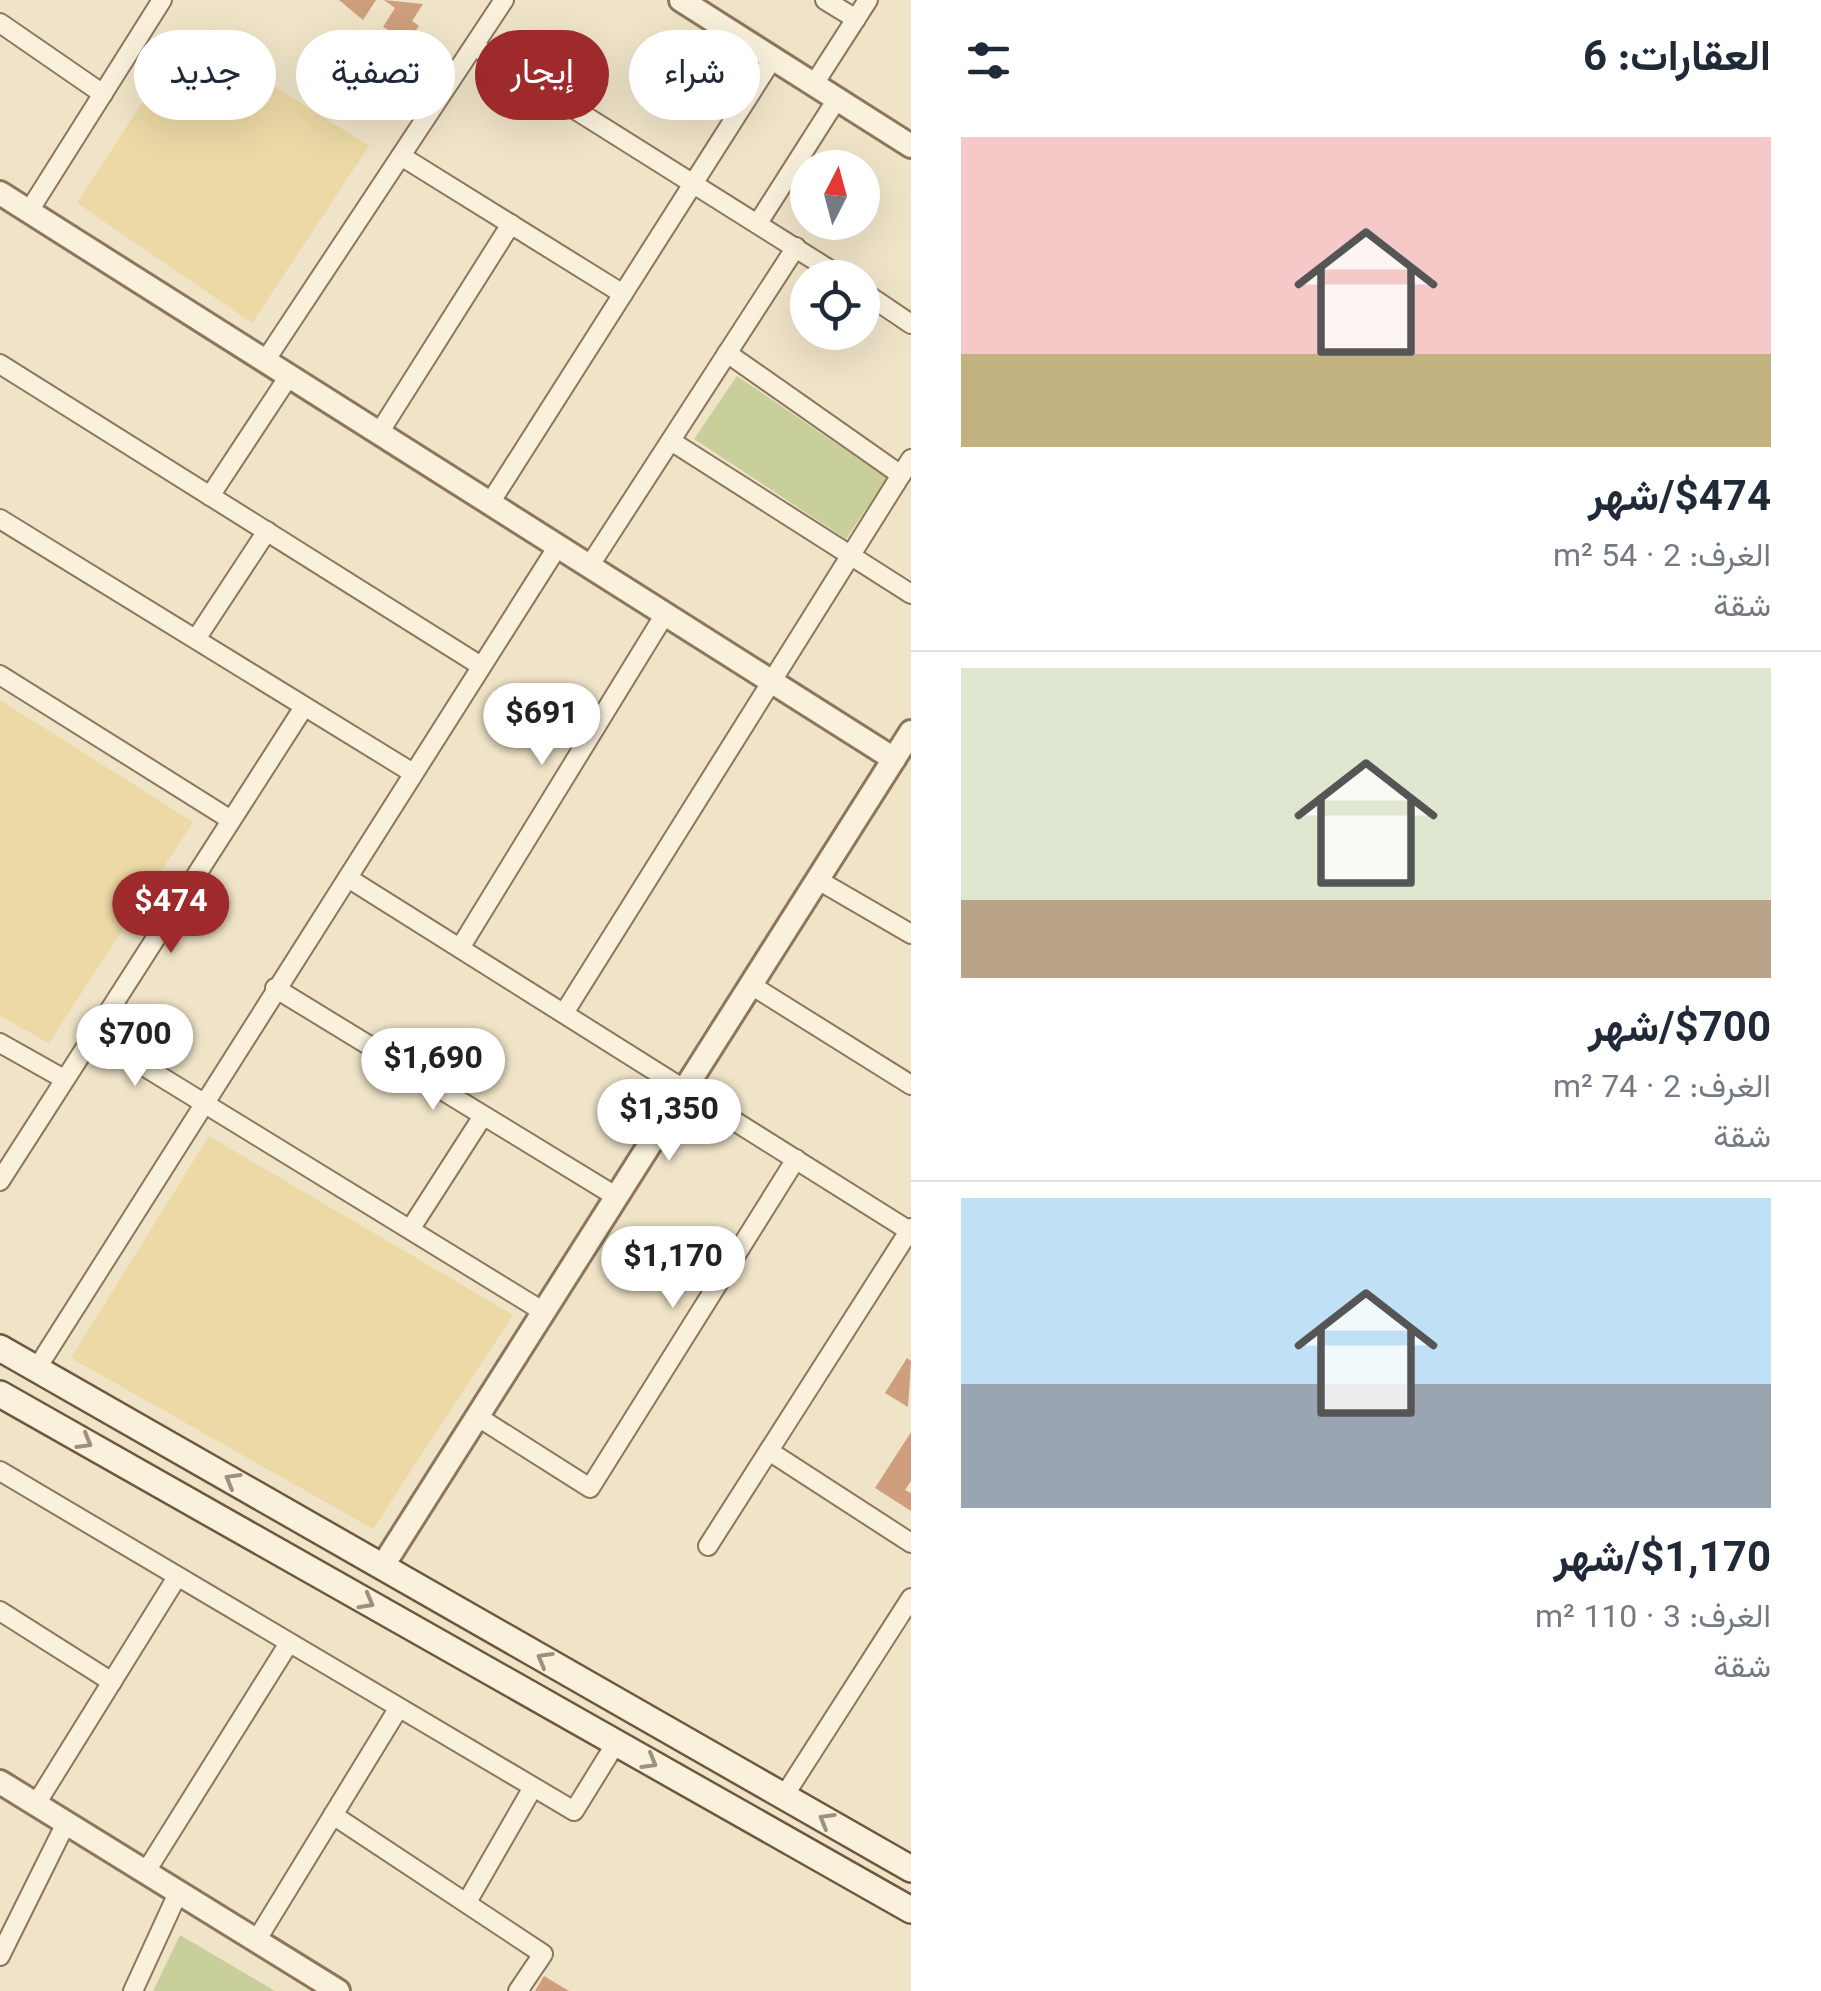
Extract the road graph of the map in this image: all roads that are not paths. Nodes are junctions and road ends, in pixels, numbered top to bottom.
1 (162, 0) edge
2 (504, 0) edge
3 (681, 0) edge
4 (825, 0) edge
5 (868, 0) edge
6 (856, 18) junction
7 (0, 23) edge
8 (474, 46) junction
9 (773, 58) junction
10 (814, 84) junction
11 (103, 94) junction
12 (837, 99) junction
13 (911, 146) edge
14 (401, 156) junction
15 (694, 184) junction
16 (0, 192) edge
17 (29, 211) junction
18 (758, 223) junction
19 (511, 224) junction
20 (796, 246) junction
21 (816, 260) edge
22 (623, 294) junction
23 (880, 303) edge
24 (911, 324) edge
25 (727, 354) junction
26 (265, 360) junction
27 (0, 364) edge
28 (289, 376) junction
29 (379, 432) junction
30 (670, 441) junction
31 (906, 467) edge
32 (210, 496) junction
33 (490, 503) junction
34 (2, 526) edge
35 (267, 532) junction
36 (558, 546) junction
37 (849, 556) junction
38 (590, 566) junction
39 (911, 594) edge
40 (665, 614) junction
41 (196, 639) junction
42 (482, 666) junction
43 (0, 674) edge
44 (772, 681) junction
45 (304, 707) junction
46 (911, 732) edge
47 (903, 764) edge
48 (413, 772) junction
49 (232, 820) junction
50 (348, 878) junction
51 (818, 880) junction
52 (911, 934) edge
53 (460, 948) junction
54 (751, 984) junction
55 (276, 988) junction
56 (564, 1013) junction
57 (92, 1034) junction
58 (0, 1043) edge
59 (64, 1079) junction
60 (911, 1085) edge
61 (685, 1090) junction
62 (202, 1103) junction
63 (483, 1116) junction
64 (796, 1160) junction
65 (0, 1181) edge
66 (617, 1197) junction
67 (411, 1228) junction
68 (910, 1230) edge
69 (544, 1312) junction
70 (0, 1348) edge
71 (37, 1368) junction
72 (0, 1394) edge
73 (478, 1416) junction
74 (769, 1450) junction
75 (0, 1471) edge
76 (283, 1510) junction
77 (263, 1543) junction
78 (911, 1543) edge
79 (708, 1546) dead end
80 (382, 1567) junction
81 (177, 1577) junction
82 (911, 1598) edge
83 (0, 1611) edge
84 (289, 1644) junction
85 (112, 1682) junction
86 (398, 1709) junction
87 (616, 1743) junction
88 (0, 1782) edge
89 (532, 1789) junction
90 (784, 1796) junction
91 (36, 1804) junction
92 (334, 1816) junction
93 (66, 1823) junction
94 (911, 1868) edge
95 (146, 1872) junction
96 (178, 1893) junction
97 (467, 1902) junction
98 (911, 1910) edge
99 (256, 1940) junction
100 (2, 1949) edge
101 (132, 1991) edge
102 (336, 1991) edge
103 (518, 1991) edge

1 - 11 street
2 - 8 street
3 - 9 street
4 - 6 street
5 - 6 street
6 - 10 street
7 - 11 street
8 - 14 street
8 - 15 street
9 - 10 street
9 - 15 street
10 - 12 street
11 - 17 street
12 - 13 street
12 - 18 street
14 - 19 street
14 - 26 street
15 - 18 street
15 - 22 street
16 - 17 street
17 - 26 street
18 - 20 street
19 - 22 street
19 - 29 street
20 - 21 street
20 - 25 street
22 - 33 street
23 - 24 street
25 - 30 street
25 - 31 street
26 - 28 street
27 - 32 street
28 - 29 street
28 - 32 street
29 - 33 street
30 - 37 street
30 - 38 street
31 - 37 street
32 - 35 street
33 - 36 street
34 - 41 street
35 - 41 street
35 - 42 street
36 - 38 street
36 - 42 street
37 - 39 street
37 - 44 street
38 - 40 street
40 - 44 street
40 - 53 street
41 - 45 street
42 - 48 street
43 - 49 street
44 - 47 street
44 - 56 street
45 - 48 street
45 - 49 street
46 - 47 street
47 - 51 street
48 - 50 street
49 - 57 street
50 - 53 street
50 - 55 street
51 - 52 street
51 - 54 street
53 - 56 street
54 - 60 street
54 - 61 street
55 - 62 street
55 - 63 street
56 - 61 street
57 - 59 street
57 - 62 street
58 - 59 street
59 - 65 street
61 - 64 street
61 - 66 street
62 - 67 street
62 - 71 street
63 - 66 street
63 - 67 street
64 - 68 street
64 - 73 street
66 - 69 street
67 - 69 street
68 - 74 street
69 - 73 street
70 - 71 main road
76 -> 71 main road
72 -> 77 main road
73 - 80 street
74 - 78 street
74 - 79 street
75 - 81 street
76 - 77 main road
76 - 80 main road
77 -> 87 main road
90 -> 80 main road
81 - 84 street
81 - 85 street
82 - 90 street
83 - 85 street
84 - 86 street
84 - 95 street
85 - 91 street
86 - 89 street
86 - 92 street
87 - 89 street
87 -> 98 main road
88 - 91 street
89 - 97 street
94 -> 90 main road
91 - 93 street
92 - 97 street
92 - 99 street
93 - 95 street
93 - 100 street
95 - 96 street
96 - 99 street
96 - 101 street
97 - 103 street
99 - 102 street

